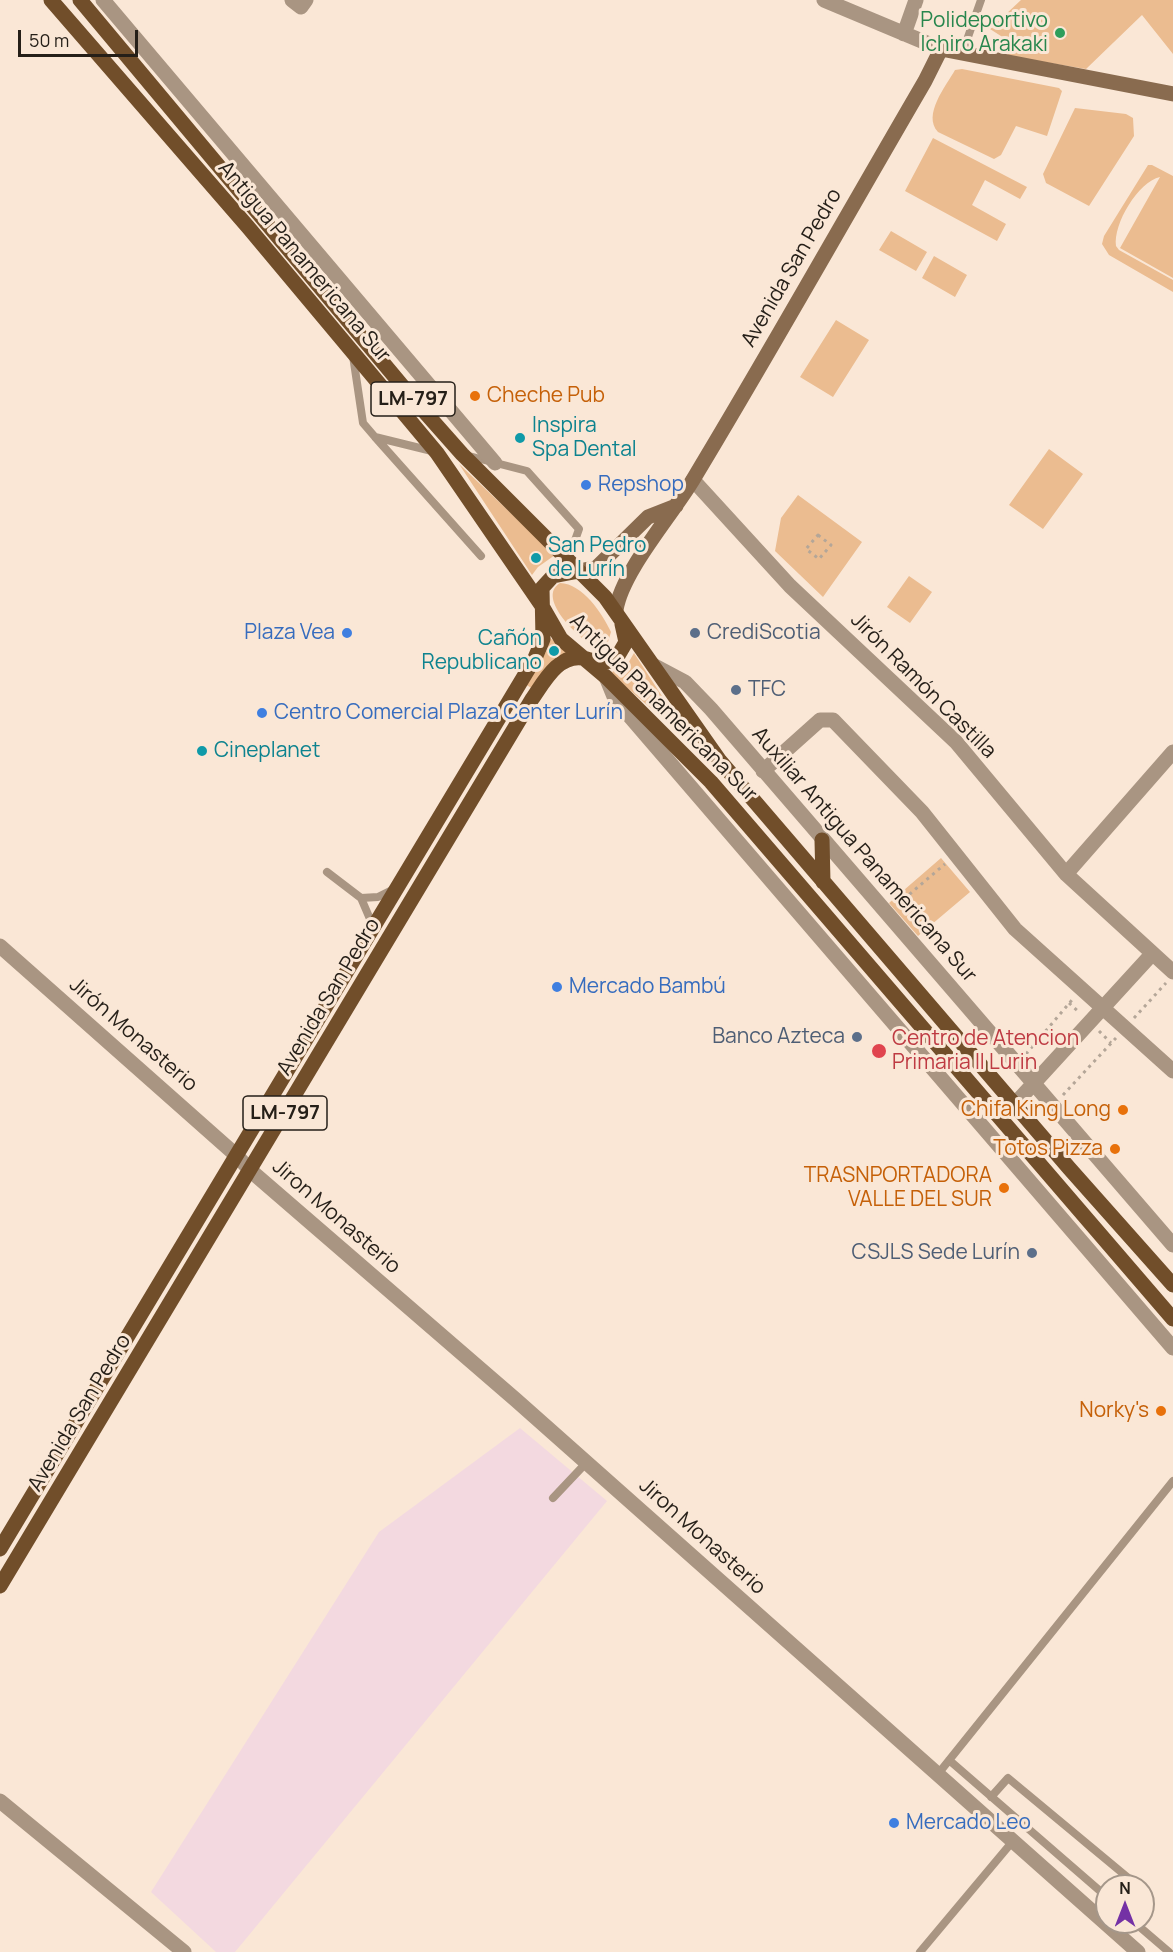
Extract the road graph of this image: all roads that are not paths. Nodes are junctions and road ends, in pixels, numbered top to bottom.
1 (51, 0) edge
2 (80, 0) edge
3 (103, 0) edge
4 (824, 0) edge
5 (916, 0) edge
6 (981, 0) edge
7 (105, 29) junction
8 (904, 34) junction
9 (88, 43) junction
10 (941, 49) junction
11 (962, 54) junction
12 (1173, 94) edge
13 (261, 215) junction
14 (248, 227) junction
15 (352, 352) junction
16 (375, 437) junction
17 (437, 453) junction
18 (462, 454) junction
19 (495, 463) junction
20 (693, 480) junction
21 (676, 506) junction
22 (481, 556) dead end
23 (573, 565) junction
24 (542, 606) junction
25 (616, 610) junction
26 (583, 658) junction
27 (653, 665) junction
28 (606, 677) junction
29 (1173, 752) edge
30 (763, 771) junction
31 (822, 840) junction
32 (327, 872) dead end
33 (1066, 873) junction
34 (823, 882) junction
35 (398, 888) junction
36 (361, 898) junction
37 (372, 926) junction
38 (0, 946) edge
39 (1152, 954) junction
40 (1173, 974) edge
41 (1102, 1009) junction
42 (1173, 1071) edge
43 (1034, 1084) junction
44 (1015, 1104) junction
45 (1002, 1118) junction
46 (237, 1156) junction
47 (251, 1171) junction
48 (1173, 1245) edge
49 (1173, 1286) edge
50 (1173, 1319) edge
51 (1173, 1348) edge
52 (587, 1462) junction
53 (1173, 1481) edge
54 (553, 1498) dead end
55 (0, 1549) edge
56 (0, 1586) edge
57 (949, 1760) junction
58 (938, 1774) junction
59 (991, 1797) junction
60 (0, 1801) edge
61 (1013, 1841) junction
62 (1124, 1874) edge
63 (1095, 1887) edge
64 (1148, 1934) edge
65 (184, 1952) edge
66 (920, 1952) edge
67 (1138, 1952) edge
68 (1169, 1952) edge

1 - 9 main road, Antigua Panamericana Sur / LM-797
2 - 7 main road, Antigua Panamericana Sur / LM-797
3 - 19 street
4 - 8 street
5 - 8 street
6 - 11 lane
7 - 9 main road
7 - 13 main road, Antigua Panamericana Sur / LM-797
8 - 10 street
9 - 14 main road, Antigua Panamericana Sur / LM-797
10 - 11 street
10 - 20 street, Avenida San Pedro
11 - 12 street
13 - 14 main road
13 - 18 main road, Antigua Panamericana Sur / LM-797
14 - 15 main road, Antigua Panamericana Sur / LM-797
15 - 16 lane
15 - 17 main road, Antigua Panamericana Sur / LM-797
16 - 17 lane
16 - 22 lane
17 - 24 main road, Antigua Panamericana Sur / LM-797
18 - 19 lane
18 - 23 main road, Antigua Panamericana Sur / LM-797
19 - 23 lane
20 - 21 street, Avenida San Pedro
20 - 33 street, Jirón Ramón Castilla
21 - 23 street, Avenida San Pedro
21 - 25 street, Avenida San Pedro
23 - 24 main road, Avenida San Pedro / LM-797
23 - 25 main road, Antigua Panamericana Sur / LM-797
24 - 26 main road, Antigua Panamericana Sur / LM-797
24 - 35 main road, Avenida San Pedro / LM-797
25 - 26 main road, Avenida San Pedro / LM-797
25 - 27 main road, Antigua Panamericana Sur
26 - 28 main road, Antigua Panamericana Sur
26 - 47 main road, Avenida San Pedro / LM-797
27 - 30 street, Auxiliar Antigua Panamericana Sur
27 - 34 main road, Antigua Panamericana Sur
28 - 45 main road, Antigua Panamericana Sur
28 - 51 street
29 - 33 street
30 - 31 street, Auxiliar Antigua Panamericana Sur
30 - 41 street
31 - 34 main road
31 - 43 street, Auxiliar Antigua Panamericana Sur
32 - 36 lane
33 - 39 street, Jirón Ramón Castilla
34 - 44 main road, Antigua Panamericana Sur
35 - 36 lane
35 - 37 main road, Avenida San Pedro / LM-797
36 - 37 lane
37 - 46 main road, Avenida San Pedro / LM-797
38 - 46 street, Jirón Monasterio
39 - 40 street, Jirón Ramón Castilla
39 - 41 street
41 - 42 street
41 - 43 street
43 - 44 street
43 - 48 street
44 - 45 street
44 - 49 main road, Antigua Panamericana Sur
45 - 50 main road, Antigua Panamericana Sur
46 - 47 street, Jiron Monasterio
46 - 55 main road, Avenida San Pedro / LM-797
47 - 52 street, Jiron Monasterio
47 - 56 main road, Avenida San Pedro / LM-797
52 - 54 lane
52 - 58 street, Jiron Monasterio
53 - 57 lane
57 - 58 lane
57 - 59 lane
58 - 61 street, Jiron Monasterio
59 - 62 lane
59 - 63 lane
60 - 65 street
61 - 66 lane
61 - 67 street, Jiron Monasterio
64 - 68 lane

